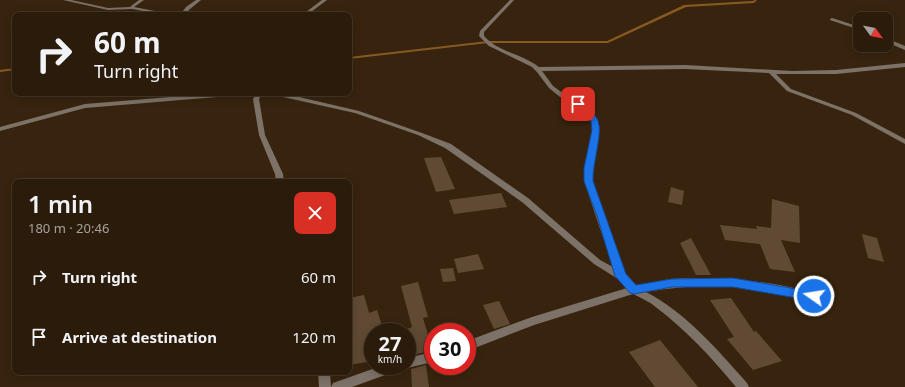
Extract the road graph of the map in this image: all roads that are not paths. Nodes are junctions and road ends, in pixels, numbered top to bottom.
1 (65, 0) edge
2 (142, 0) edge
3 (199, 0) edge
4 (325, 0) edge
5 (512, 0) edge
6 (132, 8) junction
7 (156, 12) edge
8 (185, 12) edge
9 (308, 12) edge
10 (832, 19) dead end
11 (853, 26) edge
12 (893, 43) edge
13 (905, 48) edge
14 (905, 65) edge
15 (537, 69) junction
16 (772, 73) junction
17 (205, 96) edge
18 (258, 96) edge
19 (287, 96) edge
20 (0, 129) edge
21 (905, 142) edge
22 (280, 179) edge
23 (621, 276) junction
24 (634, 290) junction
25 (825, 300) dead end
26 (476, 343) edge
27 (324, 375) edge
28 (370, 375) edge
29 (324, 387) edge
30 (337, 387) edge
31 (743, 387) edge

1 - 6 street
2 - 6 street
3 - 8 street
4 - 9 street
5 - 15 street
6 - 7 street
10 - 11 street
12 - 13 street
14 - 16 street
15 - 16 street
15 - 23 street
16 - 21 street
17 - 20 street
18 - 22 street
19 - 23 street
23 - 24 street
24 - 25 street
24 - 26 street
24 - 31 street
27 - 29 street
28 - 30 street

